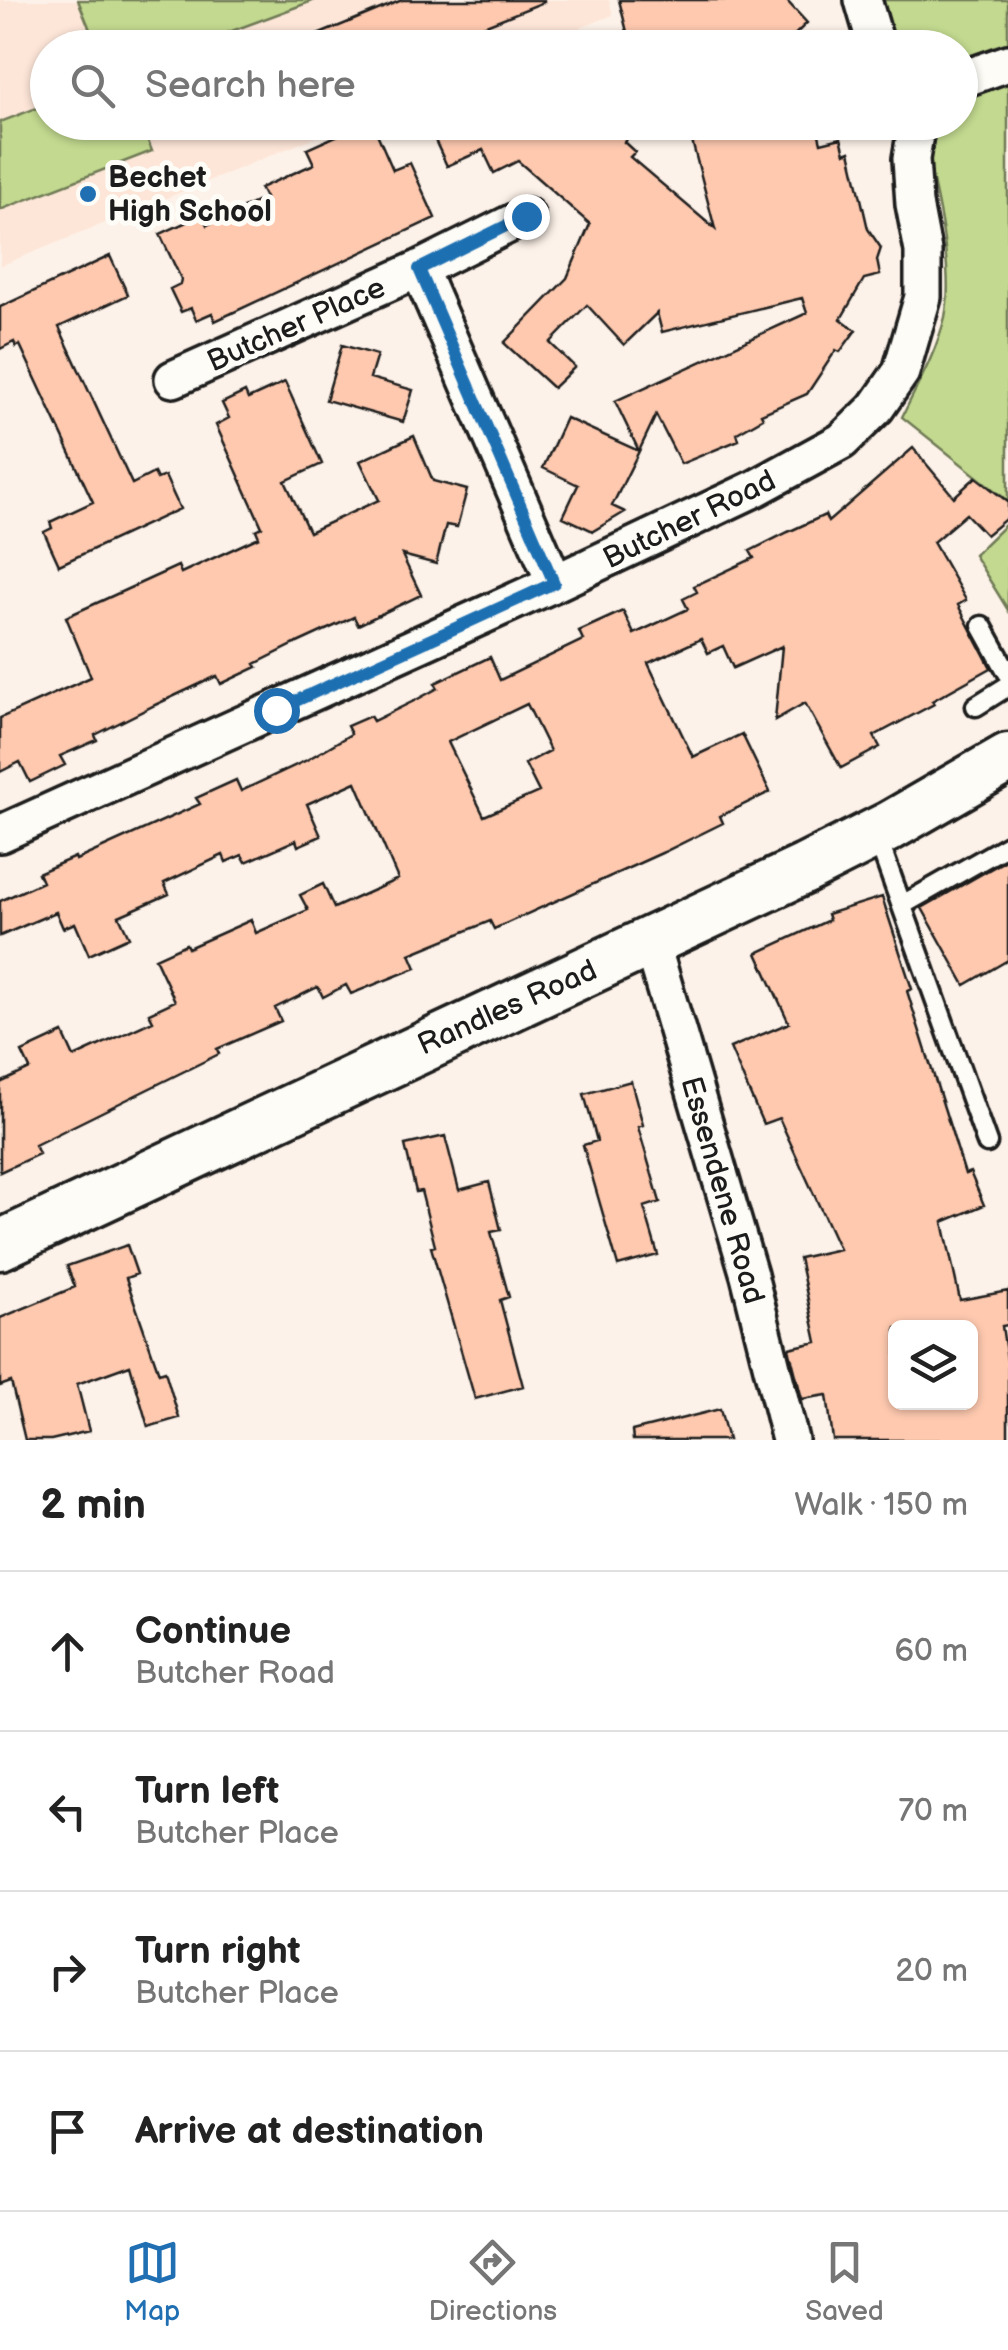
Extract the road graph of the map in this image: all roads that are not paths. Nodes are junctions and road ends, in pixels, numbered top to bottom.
1 (863, 0) edge
2 (872, 30) edge
3 (1008, 62) edge
4 (978, 73) edge
5 (915, 140) edge
6 (526, 216) dead end
7 (419, 269) junction
8 (172, 380) dead end
9 (554, 583) junction
10 (982, 626) dead end
11 (1008, 673) edge
12 (1008, 686) edge
13 (976, 706) dead end
14 (1008, 758) edge
15 (876, 833) junction
16 (0, 834) edge
17 (1008, 844) edge
18 (904, 904) junction
19 (651, 942) junction
20 (987, 1143) dead end
21 (0, 1245) edge
22 (790, 1440) edge

1 - 2 street
3 - 4 street
5 - 9 street, Butcher Road
6 - 7 street, Butcher Place
7 - 8 street, Butcher Place
7 - 9 street, Butcher Place
9 - 16 street, Butcher Road
10 - 11 lane
12 - 13 lane
14 - 15 street, Randles Road
15 - 18 lane
15 - 19 street, Randles Road
17 - 18 lane
18 - 20 lane
19 - 21 street, Randles Road
19 - 22 street, Essendene Road

